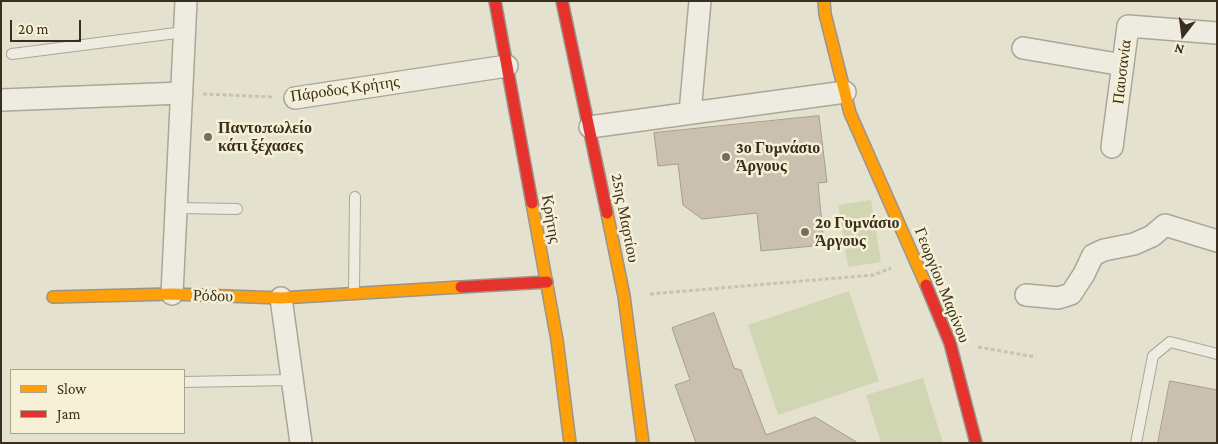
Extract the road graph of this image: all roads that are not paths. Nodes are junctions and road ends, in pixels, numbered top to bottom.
1 (186, 1) edge
2 (495, 1) edge
3 (562, 1) edge
4 (700, 1) edge
5 (824, 1) edge
6 (184, 32) junction
7 (1217, 33) edge
8 (1023, 48) dead end
9 (12, 54) dead end
10 (1123, 65) junction
11 (507, 66) junction
12 (844, 92) junction
13 (182, 93) junction
14 (295, 98) road end
15 (2, 100) edge
16 (690, 113) junction
17 (590, 127) junction
18 (1112, 147) dead end
19 (355, 197) dead end
20 (176, 208) junction
21 (236, 209) dead end
22 (1217, 241) edge
23 (547, 282) junction
24 (172, 294) junction
25 (354, 294) junction
26 (1026, 296) dead end
27 (53, 297) dead end
28 (281, 298) junction
29 (1217, 354) edge
30 (292, 380) junction
31 (185, 382) edge
32 (301, 443) edge
33 (570, 443) edge
34 (643, 443) edge
35 (976, 443) edge
36 (1136, 443) edge

1 - 6 street, Ρόδου
2 - 11 street, Κρήτης
3 - 17 street, 25ης Μαρτίου
4 - 16 street
5 - 12 street, Γεωργίου Μαρίνου
6 - 9 lane
6 - 13 street, Ρόδου
7 - 10 street, Παυσανία
8 - 10 street
10 - 18 street, Παυσανία
11 - 14 street, Πάροδος Κρήτης
11 - 23 street, Κρήτης
12 - 16 street
12 - 35 street, Γεωργίου Μαρίνου
13 - 15 street
13 - 20 street, Ρόδου
16 - 17 street
17 - 34 street, 25ης Μαρτίου
19 - 25 lane
20 - 21 lane
20 - 24 street, Ρόδου
22 - 26 street
23 - 25 street, Ρόδου
23 - 33 street, Κρήτης
24 - 27 street
24 - 28 street, Ρόδου
25 - 28 street, Ρόδου
28 - 30 street
29 - 36 lane
30 - 31 lane
30 - 32 street

